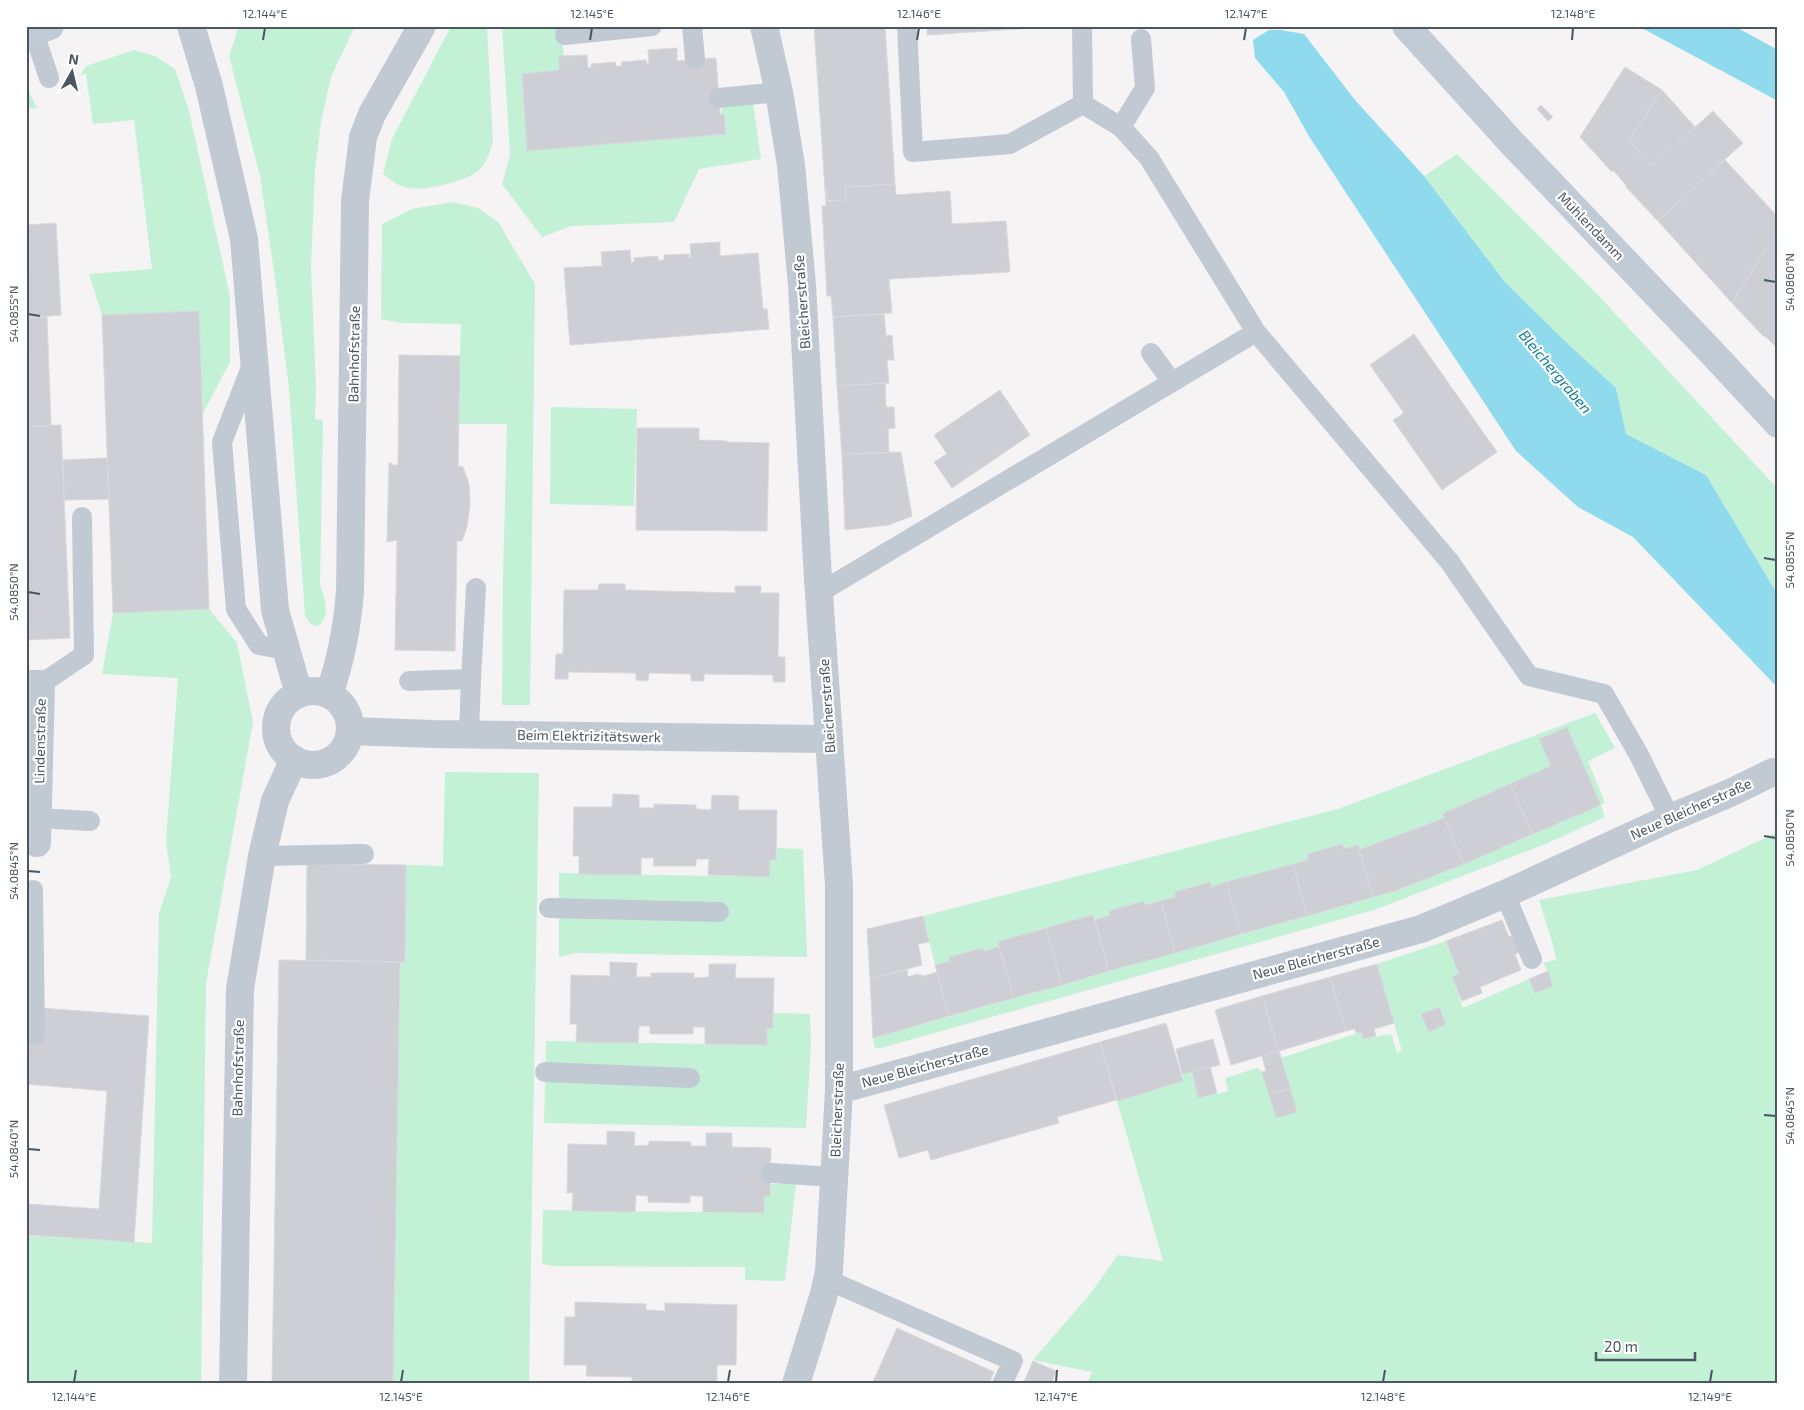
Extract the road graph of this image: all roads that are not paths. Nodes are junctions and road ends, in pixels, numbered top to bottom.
1 (191, 26) edge
2 (422, 26) edge
3 (652, 26) edge
4 (692, 26) edge
5 (764, 26) edge
6 (907, 26) edge
7 (1082, 26) edge
8 (1406, 26) edge
9 (37, 31) edge
10 (565, 34) dead end
11 (1141, 39) dead end
12 (695, 60) dead end
13 (49, 78) dead end
14 (779, 92) junction
15 (719, 98) dead end
16 (1083, 104) junction
17 (1121, 127) junction
18 (1256, 332) junction
19 (1151, 353) dead end
20 (255, 359) junction
21 (1172, 382) junction
22 (1778, 424) edge
23 (82, 517) dead end
24 (476, 588) dead end
25 (819, 593) junction
26 (286, 650) junction
27 (471, 679) junction
28 (409, 681) dead end
29 (34, 684) edge
30 (299, 694) junction
31 (329, 694) junction
32 (350, 731) junction
33 (469, 734) junction
34 (829, 739) junction
35 (294, 759) junction
36 (1776, 775) edge
37 (1670, 818) junction
38 (90, 821) dead end
39 (38, 830) joint
40 (364, 854) dead end
41 (262, 856) junction
42 (33, 890) dead end
43 (1505, 894) junction
44 (549, 908) dead end
45 (719, 912) dead end
46 (1532, 959) dead end
47 (35, 1035) dead end
48 (545, 1072) dead end
49 (690, 1078) dead end
50 (839, 1090) junction
51 (771, 1173) dead end
52 (835, 1177) junction
53 (828, 1280) junction
54 (799, 1383) edge
55 (233, 1384) edge
56 (1002, 1384) edge

1 - 20 street
2 - 31 street, Bahnhofstraße
3 - 10 lane
4 - 12 lane
5 - 14 street, Bleicherstraße
6 - 16 lane
7 - 16 lane
8 - 22 main road, Mühlendamm
9 - 13 lane
11 - 17 lane
14 - 15 lane
14 - 25 street, Bleicherstraße
16 - 17 lane
17 - 18 lane
18 - 21 lane
18 - 37 lane
19 - 21 lane
20 - 26 street
20 - 26 lane
21 - 25 lane
23 - 29 lane
24 - 27 lane
25 - 34 street, Bleicherstraße
26 - 30 street
27 - 28 lane
27 - 33 lane
29 - 39 street, Lindenstraße
30 - 31 street
30 - 35 street
31 - 32 street
32 - 33 street, Beim Elektrizitätswerk
32 - 35 street
33 - 34 street, Beim Elektrizitätswerk
34 - 50 street, Bleicherstraße
35 - 41 street, Bahnhofstraße
36 - 37 street, Neue Bleicherstraße
37 - 43 street, Neue Bleicherstraße
38 - 39 lane
40 - 41 lane
41 - 55 street, Bahnhofstraße
42 - 47 lane
43 - 46 lane
43 - 50 street, Neue Bleicherstraße
44 - 45 lane
48 - 49 lane
50 - 52 street, Bleicherstraße
51 - 52 lane
52 - 53 street, Bleicherstraße
53 - 54 street, Bleicherstraße
53 - 56 lane

